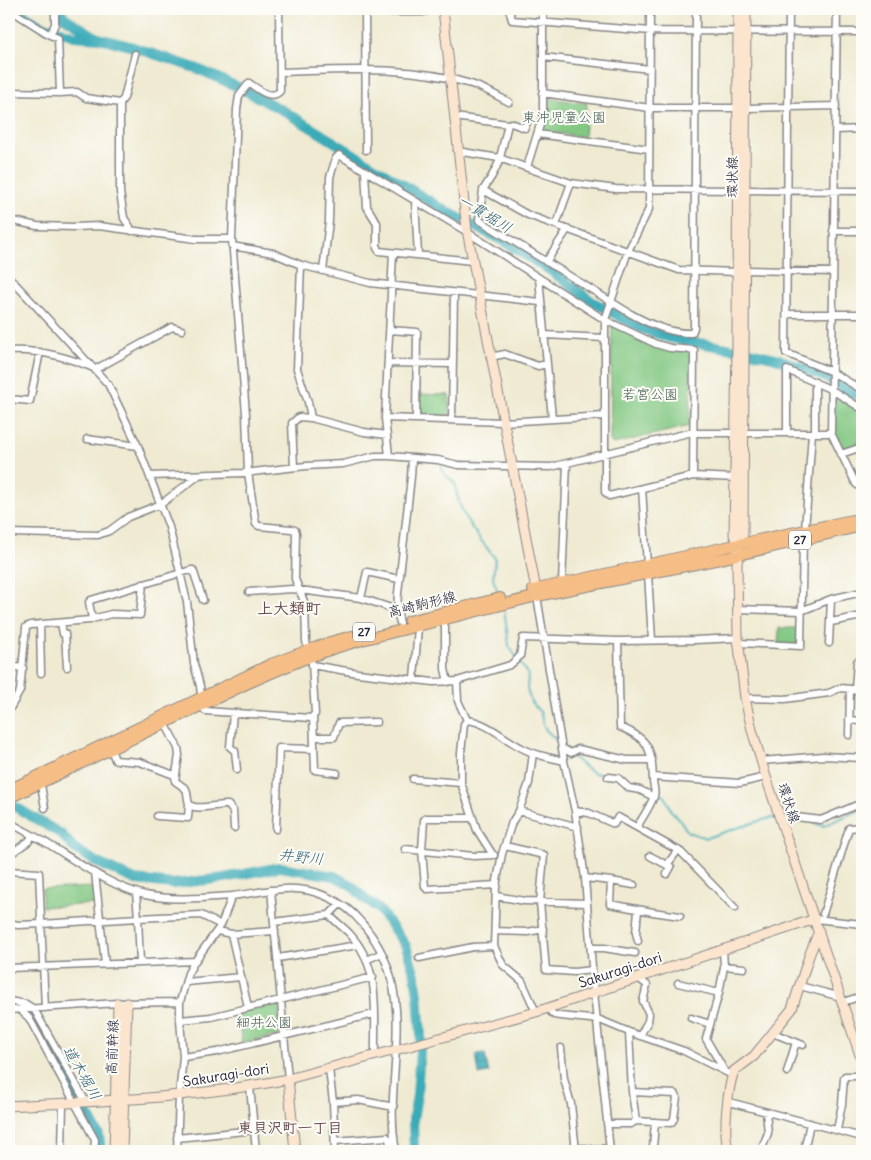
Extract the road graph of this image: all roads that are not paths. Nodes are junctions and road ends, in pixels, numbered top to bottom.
1 (9, 9) edge
2 (55, 9) edge
3 (279, 9) edge
4 (437, 9) edge
5 (443, 9) edge
6 (509, 9) edge
7 (543, 9) edge
8 (650, 9) edge
9 (696, 9) edge
10 (738, 9) edge
11 (746, 9) edge
12 (789, 9) edge
13 (837, 9) edge
14 (365, 11) edge
15 (543, 23) junction
16 (650, 31) junction
17 (696, 32) junction
18 (742, 32) junction
19 (788, 32) junction
20 (837, 32) junction
21 (862, 32) edge
22 (51, 34) junction
23 (135, 54) dead end
24 (543, 57) junction
25 (650, 69) junction
26 (366, 70) junction
27 (280, 72) junction
28 (449, 79) junction
29 (9, 92) edge
30 (60, 93) junction
31 (542, 93) junction
32 (509, 102) dead end
33 (120, 103) junction
34 (788, 106) junction
35 (836, 106) junction
36 (650, 108) junction
37 (696, 108) junction
38 (741, 108) junction
39 (454, 117) junction
40 (528, 119) dead end
41 (508, 124) junction
42 (862, 129) edge
43 (836, 130) junction
44 (537, 134) junction
45 (366, 150) dead end
46 (649, 150) junction
47 (457, 151) junction
48 (499, 158) junction
49 (527, 167) junction
50 (365, 172) junction
51 (571, 183) junction
52 (649, 189) junction
53 (483, 190) junction
54 (694, 190) junction
55 (741, 190) junction
56 (788, 190) junction
57 (833, 190) junction
58 (862, 190) edge
59 (415, 201) junction
60 (9, 220) edge
61 (556, 225) junction
62 (567, 230) junction
63 (131, 231) junction
64 (467, 231) junction
65 (833, 231) junction
66 (862, 231) edge
67 (232, 242) junction
68 (628, 251) junction
69 (392, 253) junction
70 (418, 256) junction
71 (472, 261) junction
72 (546, 262) junction
73 (302, 265) junction
74 (323, 271) junction
75 (694, 271) junction
76 (741, 271) junction
77 (788, 271) junction
78 (832, 272) junction
79 (9, 277) edge
80 (539, 278) junction
81 (390, 285) junction
82 (454, 294) junction
83 (478, 296) junction
84 (540, 302) junction
85 (611, 303) junction
86 (788, 314) junction
87 (832, 314) junction
88 (862, 314) edge
89 (605, 320) junction
90 (182, 330) dead end
91 (390, 330) junction
92 (544, 335) junction
93 (605, 338) junction
94 (9, 351) edge
95 (40, 352) junction
96 (490, 356) junction
97 (388, 363) junction
98 (416, 363) junction
99 (452, 364) junction
100 (547, 364) junction
101 (96, 369) junction
102 (832, 372) junction
103 (815, 382) junction
104 (832, 390) junction
105 (862, 390) edge
106 (9, 399) edge
107 (862, 409) edge
108 (605, 416) junction
109 (311, 418) junction
110 (385, 418) junction
111 (552, 418) junction
112 (416, 419) junction
113 (452, 420) junction
114 (503, 422) junction
115 (694, 433) junction
116 (740, 433) junction
117 (787, 433) junction
118 (813, 433) junction
119 (831, 434) junction
120 (388, 435) junction
121 (87, 439) dead end
122 (138, 446) junction
123 (862, 447) edge
124 (605, 453) junction
125 (841, 454) junction
126 (389, 456) junction
127 (412, 459) junction
128 (567, 464) junction
129 (512, 466) junction
130 (294, 467) junction
131 (248, 472) junction
132 (199, 475) junction
133 (150, 476) junction
134 (693, 476) junction
135 (736, 478) junction
136 (862, 486) edge
137 (642, 488) junction
138 (161, 504) junction
139 (862, 518) edge
140 (862, 527) edge
141 (9, 533) edge
142 (804, 535) junction
143 (739, 544) junction
144 (738, 555) junction
145 (647, 570) junction
146 (180, 572) junction
147 (399, 580) junction
148 (143, 584) junction
149 (562, 584) junction
150 (301, 591) junction
151 (249, 592) dead end
152 (862, 592) edge
153 (536, 593) junction
154 (361, 598) junction
155 (831, 599) junction
156 (203, 600) dead end
157 (737, 609) junction
158 (397, 610) junction
159 (801, 612) junction
160 (862, 616) edge
161 (92, 619) junction
162 (442, 620) junction
163 (830, 622) junction
164 (61, 623) junction
165 (400, 623) junction
166 (40, 624) junction
167 (418, 626) junction
168 (545, 638) junction
169 (618, 640) junction
170 (652, 640) junction
171 (739, 641) junction
172 (829, 643) dead end
173 (310, 657) junction
174 (862, 662) edge
175 (9, 666) edge
176 (67, 667) dead end
177 (23, 668) junction
178 (41, 673) dead end
179 (414, 679) junction
180 (457, 681) junction
181 (448, 682) junction
182 (852, 689) junction
183 (862, 690) edge
184 (745, 698) junction
185 (202, 702) junction
186 (9, 710) edge
187 (233, 713) junction
188 (313, 716) junction
189 (467, 720) junction
190 (850, 720) junction
191 (862, 721) edge
192 (377, 722) dead end
193 (166, 723) junction
194 (849, 735) dead end
195 (314, 737) junction
196 (562, 748) junction
197 (111, 749) junction
198 (314, 749) junction
199 (534, 753) junction
200 (862, 758) edge
201 (652, 760) junction
202 (564, 761) junction
203 (761, 762) junction
204 (237, 770) dead end
205 (337, 773) dead end
206 (174, 775) junction
207 (608, 777) dead end
208 (653, 777) junction
209 (766, 777) junction
210 (40, 779) junction
211 (413, 779) dead end
212 (461, 783) junction
213 (12, 793) edge
214 (654, 797) junction
215 (862, 803) edge
216 (189, 804) junction
217 (45, 808) dead end
218 (519, 811) junction
219 (575, 811) junction
220 (157, 816) dead end
221 (473, 818) junction
222 (781, 820) junction
223 (9, 822) edge
224 (578, 827) junction
225 (637, 827) junction
226 (862, 827) edge
227 (234, 828) dead end
228 (276, 829) dead end
229 (32, 836) junction
230 (505, 846) junction
231 (405, 849) dead end
232 (422, 850) junction
233 (678, 850) junction
234 (502, 854) junction
235 (9, 855) edge
236 (493, 855) junction
237 (650, 856) dead end
238 (667, 865) junction
239 (9, 871) edge
240 (95, 873) junction
241 (666, 874) dead end
242 (585, 878) junction
243 (611, 881) junction
244 (497, 885) junction
245 (634, 886) dead end
246 (271, 890) junction
247 (136, 892) junction
248 (232, 896) junction
249 (496, 896) junction
250 (540, 902) junction
251 (587, 903) junction
252 (340, 904) junction
253 (735, 908) dead end
254 (638, 910) junction
255 (329, 915) junction
256 (680, 916) dead end
257 (819, 917) junction
258 (138, 918) junction
259 (101, 920) junction
260 (274, 922) junction
261 (9, 923) edge
262 (41, 924) junction
263 (862, 924) edge
264 (220, 928) junction
265 (543, 929) junction
266 (275, 931) junction
267 (495, 931) junction
268 (819, 931) junction
269 (231, 934) junction
270 (638, 941) dead end
271 (358, 945) junction
272 (494, 946) junction
273 (591, 948) junction
274 (724, 949) junction
275 (635, 953) dead end
276 (382, 954) junction
277 (278, 958) junction
278 (419, 958) dead end
279 (195, 960) junction
280 (366, 960) junction
281 (140, 962) junction
282 (105, 964) junction
283 (724, 966) junction
284 (43, 967) junction
285 (9, 968) edge
286 (744, 968) dead end
287 (592, 970) junction
288 (240, 977) junction
289 (373, 977) junction
290 (638, 978) junction
291 (186, 982) junction
292 (678, 983) dead end
293 (800, 986) junction
294 (594, 992) junction
295 (719, 993) junction
296 (862, 996) edge
297 (281, 999) junction
298 (842, 1000) junction
299 (9, 1001) edge
300 (180, 1002) junction
301 (123, 1003) junction
302 (45, 1008) junction
303 (248, 1008) junction
304 (547, 1008) junction
305 (34, 1009) junction
306 (9, 1010) edge
307 (20, 1010) junction
308 (536, 1012) junction
309 (374, 1014) junction
310 (691, 1018) dead end
311 (180, 1020) junction
312 (596, 1020) junction
313 (710, 1024) junction
314 (629, 1032) junction
315 (773, 1033) junction
316 (284, 1036) junction
317 (640, 1036) junction
318 (796, 1042) junction
319 (803, 1045) dead end
320 (561, 1048) dead end
321 (397, 1049) junction
322 (375, 1056) junction
323 (183, 1057) junction
324 (862, 1061) edge
325 (329, 1069) junction
326 (787, 1072) dead end
327 (729, 1073) junction
328 (862, 1076) edge
329 (288, 1079) junction
330 (250, 1087) junction
331 (632, 1092) junction
332 (179, 1096) junction
333 (120, 1099) junction
334 (333, 1102) junction
335 (729, 1102) junction
336 (63, 1103) junction
337 (80, 1103) junction
338 (9, 1106) edge
339 (394, 1107) junction
340 (766, 1112) junction
341 (636, 1121) junction
342 (655, 1122) junction
343 (810, 1123) junction
344 (607, 1124) junction
345 (254, 1130) junction
346 (837, 1130) junction
347 (862, 1137) edge
348 (177, 1138) junction
349 (335, 1141) junction
350 (653, 1148) dead end
351 (576, 1150) edge
352 (610, 1150) edge
353 (62, 1151) edge
354 (94, 1151) edge
355 (114, 1151) edge
356 (122, 1151) edge
357 (177, 1151) edge
358 (256, 1151) edge
359 (295, 1151) edge
360 (336, 1151) edge
361 (391, 1151) edge
362 (396, 1151) edge
363 (729, 1151) edge
364 (761, 1151) edge
365 (804, 1151) edge

1 - 22 street
2 - 22 street
3 - 27 street
4 - 14 street
5 - 28 street
6 - 15 street
7 - 15 street
8 - 16 street
9 - 17 street
10 - 18 street, 環状線
11 - 18 street, 環状線
12 - 19 street
13 - 20 street
14 - 26 street
15 - 16 street
15 - 24 street
16 - 17 street
16 - 25 street
17 - 18 street
17 - 37 street
18 - 19 street
18 - 38 street, 環状線
19 - 20 street
19 - 34 street
20 - 21 street
20 - 35 street
22 - 30 street
23 - 33 street
24 - 25 street
24 - 31 street
25 - 36 street
26 - 27 street
26 - 28 street
26 - 45 street
27 - 67 street
28 - 32 street
28 - 39 street
29 - 30 street
30 - 33 street
31 - 36 street
31 - 44 street
33 - 63 street
34 - 35 street
34 - 38 street
34 - 56 street
35 - 43 street
36 - 37 street
36 - 46 street
37 - 38 street
37 - 54 street
38 - 55 street, 環状線
39 - 41 street
39 - 47 street
40 - 41 street
41 - 48 street
42 - 43 street
43 - 57 street
44 - 46 street
44 - 49 street
46 - 52 street
47 - 48 street
47 - 64 street
48 - 49 street
48 - 53 street
49 - 51 street
50 - 59 street
50 - 69 street
50 - 74 street
51 - 52 street
51 - 61 street
52 - 54 street
52 - 68 street
53 - 61 street
53 - 72 street
54 - 55 street
54 - 75 street
55 - 56 street
55 - 76 street, 環状線
56 - 57 street
56 - 77 street
57 - 58 street
57 - 65 street
59 - 64 street
59 - 70 street
60 - 63 street
61 - 62 street
62 - 68 street
62 - 72 street
63 - 67 street
64 - 71 street
64 - 80 street
65 - 66 street
65 - 78 street
67 - 73 street
67 - 131 street
68 - 75 street
68 - 85 street
69 - 70 street
69 - 81 street
70 - 71 street
71 - 83 street
72 - 85 street
73 - 74 street
73 - 109 street
74 - 81 street
75 - 76 street
75 - 85 street
76 - 77 street
76 - 116 street, 環状線
77 - 78 street
77 - 86 street
78 - 87 street
79 - 101 street
80 - 84 street
80 - 89 street
81 - 82 street
81 - 91 street
82 - 83 street
82 - 99 street
83 - 84 street
83 - 96 street
84 - 92 street
85 - 89 street
86 - 87 street
86 - 102 street
87 - 88 street
87 - 102 street
89 - 93 street
89 - 115 street
90 - 101 street
91 - 97 street
91 - 98 street
92 - 93 street
92 - 100 street
93 - 108 street
94 - 95 street
95 - 101 street
95 - 106 street
96 - 100 street
96 - 114 street
97 - 98 street
97 - 110 street
98 - 99 street
98 - 112 street
99 - 113 street
100 - 111 street
101 - 122 street
102 - 104 street
102 - 105 street
103 - 104 street
103 - 117 street
103 - 118 street
104 - 107 street
104 - 119 street
108 - 111 street
108 - 124 street
109 - 120 street
109 - 130 street
110 - 112 street
110 - 120 street
111 - 114 street
112 - 113 street
113 - 114 street
114 - 129 street
115 - 116 street
115 - 124 street
115 - 134 street
116 - 117 street
116 - 135 street, 環状線
116 - 143 street, 環状線
117 - 118 street
118 - 119 street
118 - 142 street
119 - 125 street
120 - 126 street
121 - 122 street
122 - 133 street
123 - 125 street
124 - 128 street
124 - 137 street
125 - 136 street
126 - 127 street
126 - 130 street
127 - 129 street
127 - 147 street
128 - 129 street
128 - 149 street
129 - 153 street
130 - 131 street
131 - 132 street
131 - 150 street
132 - 133 street
132 - 138 street
133 - 138 street
134 - 135 street
134 - 137 street
135 - 143 street, 環状線
137 - 145 street
138 - 141 street
138 - 146 street
139 - 142 main road, 高崎駒形線 / 27
140 - 142 main road, 高崎駒形線 / 27
142 - 143 main road, 高崎駒形線 / 27
142 - 144 main road, 高崎駒形線 / 27
142 - 159 street
143 - 144 street, 環状線
143 - 145 main road, 高崎駒形線 / 27
144 - 145 main road, 高崎駒形線 / 27
144 - 157 street, 環状線
145 - 149 main road, 高崎駒形線 / 27
145 - 153 main road, 高崎駒形線 / 27
145 - 170 street
146 - 148 street
146 - 156 street
146 - 185 street
147 - 154 street
147 - 158 street
148 - 161 street
148 - 161 street
149 - 153 main road, 高崎駒形線 / 27
150 - 151 street
150 - 154 street
150 - 173 street
152 - 155 street
153 - 162 main road, 高崎駒形線 / 27
153 - 165 main road, 高崎駒形線 / 27
153 - 168 street
154 - 158 street
155 - 159 street
155 - 163 street
157 - 159 street
157 - 171 street, 環状線
158 - 165 street
159 - 171 street
160 - 163 street
161 - 164 street
162 - 167 main road, 高崎駒形線 / 27
162 - 181 street
163 - 172 street
164 - 166 street
164 - 176 street
165 - 173 main road, 高崎駒形線 / 27
166 - 177 street
166 - 178 street
167 - 173 main road, 高崎駒形線 / 27
167 - 179 street
168 - 169 street
168 - 180 street
168 - 196 street
169 - 170 street
169 - 201 street
170 - 171 street
171 - 184 street, 環状線
173 - 179 street
173 - 185 main road, 高崎駒形線 / 27
173 - 188 street
174 - 182 street
175 - 177 street
177 - 186 street
179 - 181 street
180 - 181 street
180 - 189 street
182 - 183 street
182 - 184 street
182 - 190 street
184 - 203 street, 環状線
185 - 187 street
185 - 193 main road, 高崎駒形線 / 27
185 - 210 main road, 高崎駒形線 / 27
187 - 188 street
187 - 204 street
188 - 195 street
189 - 199 street
189 - 212 street
190 - 191 street
190 - 194 street
192 - 195 street
193 - 197 main road, 高崎駒形線 / 27
193 - 206 street
195 - 198 street
196 - 201 street
196 - 202 street
197 - 206 street
197 - 210 main road, 高崎駒形線 / 27
198 - 205 street
198 - 228 street
199 - 202 street
199 - 218 street
200 - 203 street
201 - 208 street
202 - 219 street
203 - 209 street, 環状線
206 - 216 street
207 - 214 street
208 - 209 street
208 - 214 street
209 - 222 street, 環状線
210 - 213 main road, 高崎駒形線 / 27
210 - 217 street
211 - 212 street
212 - 221 street
214 - 225 street
215 - 222 street
216 - 220 street
216 - 227 street
218 - 224 street
218 - 230 street
219 - 224 street
219 - 225 street
221 - 232 street
221 - 236 street
222 - 257 street, 環状線
223 - 229 street
224 - 242 street
225 - 233 street
226 - 257 street
229 - 235 street
229 - 240 street
230 - 234 street
230 - 250 street
231 - 232 street
232 - 236 street
232 - 244 street
233 - 238 street
233 - 253 street
234 - 236 street
234 - 244 street
237 - 238 street
238 - 241 street
239 - 262 street
240 - 247 street
240 - 259 street
242 - 243 street
242 - 251 street
243 - 245 street
243 - 254 street
244 - 249 street
246 - 248 street
246 - 252 street
246 - 260 street
247 - 248 street
247 - 258 street
248 - 264 street
249 - 250 street
249 - 267 street
250 - 251 street
250 - 265 street
251 - 273 street
252 - 255 street
252 - 276 street
254 - 256 street
254 - 270 street
255 - 260 street
255 - 271 street
257 - 263 street
257 - 268 street, 環状線
257 - 274 street, Sakuragi-dori
258 - 259 street
258 - 264 street
258 - 281 street
259 - 262 street
259 - 282 street
260 - 266 street
261 - 262 street
262 - 284 street
264 - 269 street
264 - 279 street
265 - 267 street
265 - 287 street
266 - 269 street
266 - 277 street
267 - 272 street
268 - 293 street
268 - 298 street, 環状線
269 - 288 street
271 - 277 street
271 - 280 street
272 - 278 street
272 - 308 street
273 - 275 street
273 - 287 street
274 - 283 street
274 - 290 street, Sakuragi-dori
276 - 280 street
276 - 321 street
277 - 297 street
279 - 281 street
279 - 291 street
280 - 289 street
281 - 282 street
282 - 284 street
283 - 286 street
283 - 295 street
284 - 285 street
284 - 302 street
287 - 294 street
288 - 291 street
288 - 303 street
289 - 297 street
289 - 309 street
290 - 294 street, Sakuragi-dori
290 - 317 street
291 - 300 street
292 - 295 street
293 - 298 street
293 - 315 street
294 - 304 street, Sakuragi-dori
294 - 312 street
295 - 313 street
296 - 298 street
297 - 303 street
297 - 316 street
298 - 324 street, 環状線
299 - 305 street
300 - 301 street
300 - 311 street
301 - 302 street
301 - 333 street, 高前幹線
302 - 305 street
303 - 311 street
304 - 308 street, Sakuragi-dori
304 - 312 street
305 - 307 street
305 - 337 street
306 - 307 street
307 - 337 street
308 - 321 street, Sakuragi-dori
309 - 316 street
309 - 322 street
310 - 313 street
311 - 323 street
312 - 314 street
312 - 344 street
313 - 327 street
314 - 317 street
314 - 331 street
315 - 318 street
315 - 327 street
316 - 323 street
316 - 329 street
317 - 327 street
318 - 319 street
318 - 326 street
320 - 351 street
321 - 322 street, Sakuragi-dori
321 - 339 street
322 - 325 street, Sakuragi-dori
323 - 332 street
325 - 329 street, Sakuragi-dori
325 - 334 street
327 - 335 street
328 - 346 street
329 - 330 street, Sakuragi-dori
329 - 359 street
330 - 332 street, Sakuragi-dori
330 - 345 street
331 - 341 street
331 - 342 street
332 - 333 street, Sakuragi-dori
332 - 348 street
333 - 337 street, Sakuragi-dori
333 - 355 street, 高前幹線
333 - 356 street, 高前幹線
334 - 339 street
334 - 349 street
335 - 340 street
335 - 363 street
336 - 337 street, Sakuragi-dori
336 - 338 street, Sakuragi-dori
336 - 353 street
337 - 354 street
339 - 362 street
340 - 343 street
340 - 364 street
341 - 342 street
341 - 344 street
342 - 350 street
343 - 346 street
343 - 365 street
344 - 352 street
345 - 348 street
345 - 358 street
346 - 347 street
348 - 357 street
349 - 360 street
349 - 361 street
351 - 352 street

